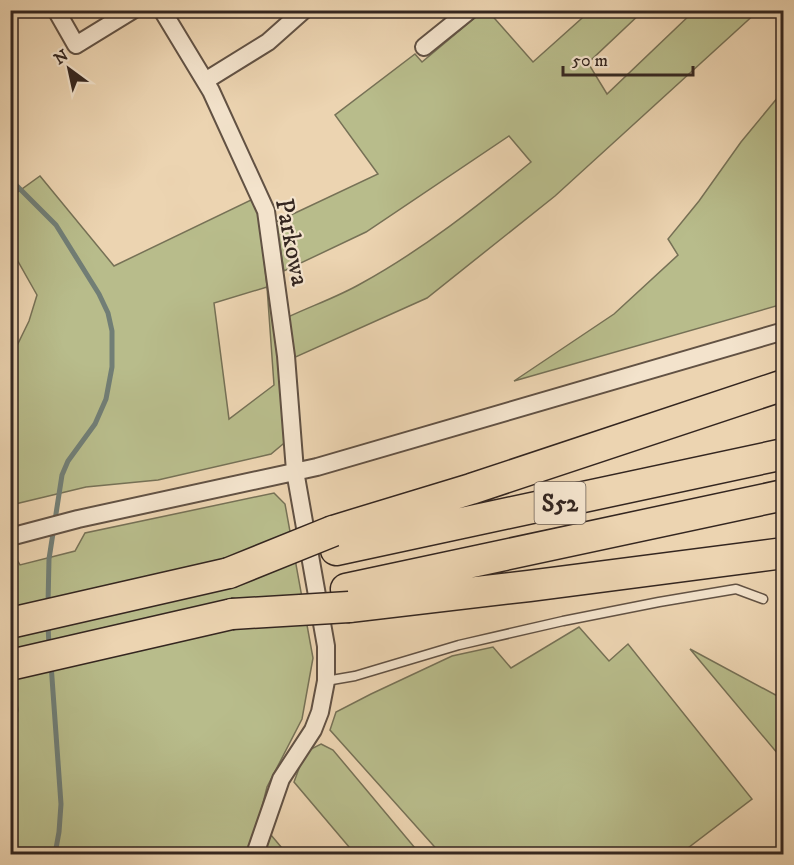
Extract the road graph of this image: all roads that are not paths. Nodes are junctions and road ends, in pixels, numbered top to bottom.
1 (56, 10) edge
2 (133, 10) edge
3 (162, 10) edge
4 (304, 10) edge
5 (470, 10) edge
6 (424, 47) dead end
7 (205, 81) junction
8 (783, 331) edge
9 (783, 386) edge
10 (783, 454) edge
11 (296, 471) junction
12 (783, 495) edge
13 (10, 537) edge
14 (335, 540) junction
15 (783, 553) edge
16 (348, 598) junction
17 (763, 599) dead end
18 (10, 623) edge
19 (10, 665) edge
20 (326, 681) junction
21 (255, 855) edge

1 - 2 street
3 - 7 street, Parkowa
4 - 7 street
5 - 6 street
7 - 11 street, Parkowa
8 - 11 street
9 - 14 highway
10 - 14 highway, S52
11 - 13 street
11 - 20 street, Parkowa
12 - 16 highway, S52
14 - 18 highway, bridge
15 - 16 highway
16 - 19 highway, bridge
17 - 20 lane
20 - 21 street, Parkowa

